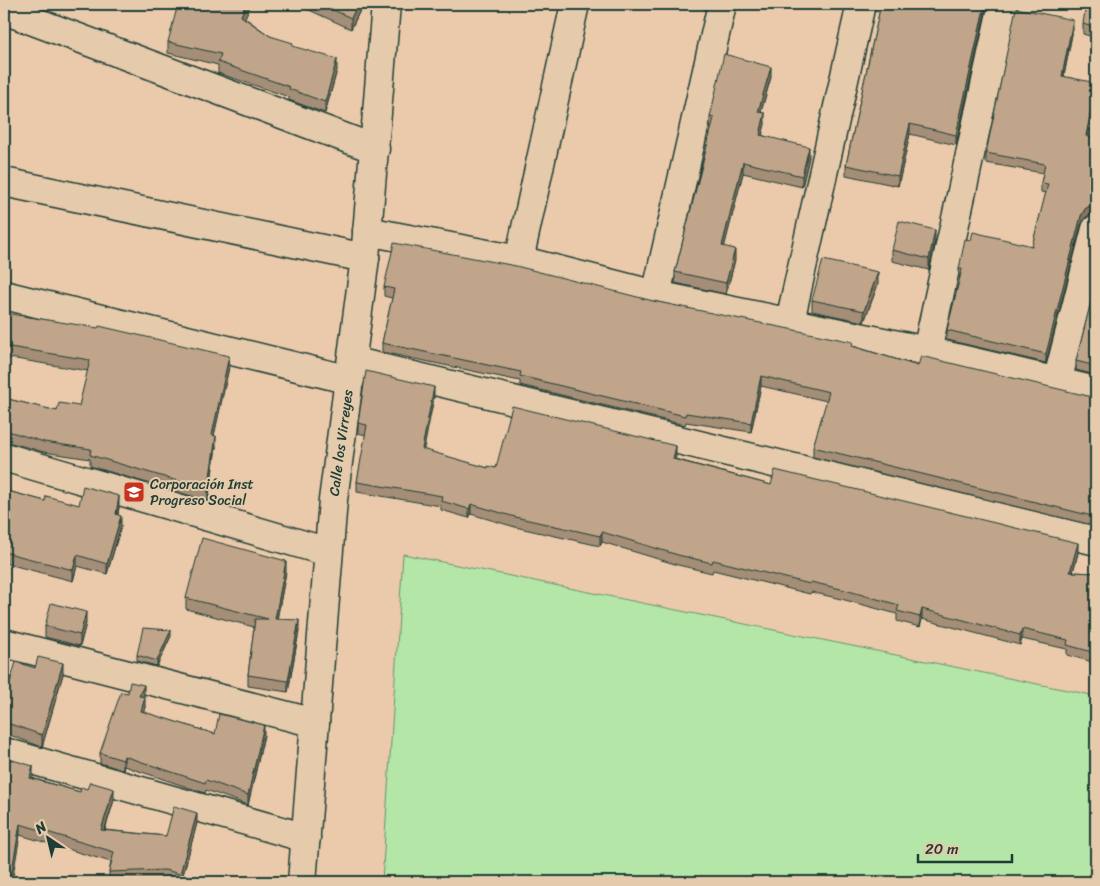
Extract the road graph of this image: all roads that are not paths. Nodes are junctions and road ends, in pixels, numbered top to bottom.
1 (386, 4) edge
2 (575, 4) edge
3 (722, 4) edge
4 (860, 4) edge
5 (1003, 4) edge
6 (4, 10) edge
7 (375, 149) junction
8 (4, 182) edge
9 (1096, 229) edge
10 (366, 245) junction
11 (519, 260) junction
12 (4, 295) edge
13 (656, 295) junction
14 (790, 322) junction
15 (926, 351) junction
16 (351, 371) junction
17 (1057, 382) junction
18 (1096, 391) edge
19 (4, 457) edge
20 (1096, 541) edge
21 (328, 552) junction
22 (4, 643) edge
23 (314, 723) junction
24 (4, 752) edge
25 (306, 838) junction
26 (302, 882) edge

1 - 7 street, Calle los Virreyes
2 - 11 street
3 - 13 street
4 - 14 street
5 - 15 street
6 - 7 street
7 - 10 street, Calle los Virreyes
8 - 10 street
9 - 17 street
10 - 11 street
10 - 16 street, Calle los Virreyes
11 - 13 street
12 - 16 street
13 - 14 street
14 - 15 street
15 - 17 street
16 - 20 street
16 - 21 street, Calle los Virreyes
17 - 18 street
19 - 21 street
21 - 23 street, Calle los Virreyes
22 - 23 street
23 - 25 street, Calle los Virreyes
24 - 25 street
25 - 26 street, Calle los Virreyes

